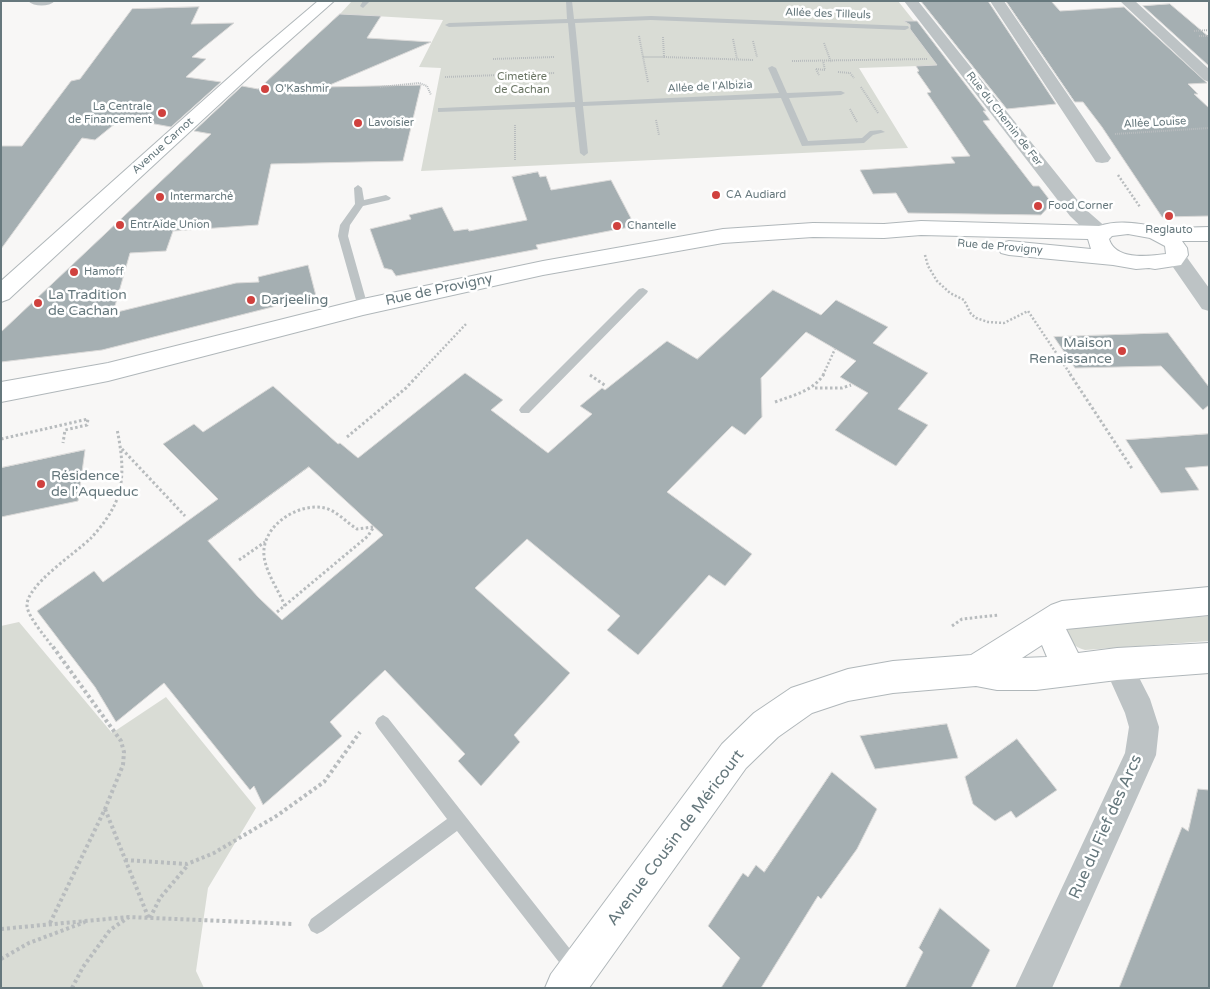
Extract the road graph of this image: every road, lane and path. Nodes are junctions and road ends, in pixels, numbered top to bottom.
1 (35, 1) edge
2 (48, 1) edge
3 (327, 1) edge
4 (569, 1) edge
5 (911, 1) edge
6 (996, 1) edge
7 (1127, 1) edge
8 (662, 19) junction
9 (571, 21) junction
10 (449, 25) dead end
11 (905, 28) joint
12 (1209, 30) edge
13 (1186, 32) dead end
14 (574, 56) junction
15 (664, 57) junction
16 (493, 59) dead end
17 (758, 60) dead end
18 (786, 61) dead end
19 (823, 61) junction
20 (645, 66) dead end
21 (772, 68) dead end
22 (816, 70) dead end
23 (576, 72) junction
24 (445, 77) dead end
25 (1209, 77) edge
26 (380, 86) dead end
27 (841, 93) dead end
28 (784, 95) junction
29 (431, 99) dead end
30 (579, 104) junction
31 (441, 110) dead end
32 (1209, 128) edge
33 (881, 132) dead end
34 (1106, 134) dead end
35 (584, 154) dead end
36 (1102, 158) dead end
37 (1115, 170) dead end
38 (358, 188) dead end
39 (386, 198) dead end
40 (360, 204) junction
41 (1140, 208) dead end
42 (884, 231) junction
43 (1101, 234) junction
44 (1160, 234) junction
45 (1209, 234) edge
46 (1209, 248) edge
47 (1177, 254) junction
48 (926, 255) dead end
49 (1117, 258) junction
50 (642, 290) dead end
51 (1, 294) edge
52 (1209, 304) edge
53 (363, 307) junction
54 (466, 324) dead end
55 (835, 349) dead end
56 (587, 373) dead end
57 (851, 384) dead end
58 (606, 386) dead end
59 (814, 388) junction
60 (1, 392) edge
61 (775, 402) dead end
62 (525, 410) dead end
63 (116, 429) dead end
64 (347, 437) dead end
65 (1, 439) edge
66 (63, 443) dead end
67 (122, 449) junction
68 (1133, 470) dead end
69 (185, 516) dead end
70 (265, 542) junction
71 (239, 560) dead end
72 (1209, 601) edge
73 (285, 606) junction
74 (277, 612) dead end
75 (1048, 624) junction
76 (1209, 658) edge
77 (1117, 664) junction
78 (976, 670) junction
79 (1069, 670) junction
80 (383, 723) joint
81 (105, 809) junction
82 (459, 820) junction
83 (125, 860) junction
84 (188, 864) junction
85 (129, 917) junction
86 (150, 919) junction
87 (90, 920) junction
88 (50, 923) junction
89 (317, 925) joint
90 (1, 929) edge
91 (1, 959) edge
92 (571, 980) edge
93 (72, 988) edge
94 (1033, 988) edge

1 - 2 street
3 - 51 street, Avenue Carnot
4 - 9 lane
5 - 43 street, Rue du Chemin de Fer
6 - 36 street
7 - 25 street
8 - 9 lane, Allée des Tilleuls
8 - 11 lane, Allée des Tilleuls
8 - 15 path
9 - 10 lane, Allée des Tilleuls
9 - 14 lane
11 - 19 path
12 - 13 path
14 - 16 path
14 - 23 lane
15 - 17 path
15 - 20 path
18 - 19 path
19 - 22 path
21 - 28 lane
23 - 24 path
23 - 30 lane
26 - 29 path
27 - 28 lane, Allée de l'Albizia
28 - 30 lane, Allée de l'Albizia
28 - 33 lane
30 - 31 lane, Allée de l'Albizia
30 - 35 lane
32 - 34 path, Allée Louise
37 - 41 path
38 - 40 lane
39 - 40 lane
40 - 53 lane
42 - 43 street, Rue de Provigny
42 - 49 street, Rue de Provigny
42 - 53 street, Rue de Provigny
43 - 44 street, Rue de Provigny
43 - 49 street
44 - 45 street
44 - 47 street
46 - 47 street
47 - 49 street, Rue de Provigny
47 - 52 street
48 - 68 path
50 - 62 lane
53 - 60 street, Rue de Provigny
54 - 64 path
55 - 59 path
56 - 58 path
57 - 59 path
59 - 61 path
63 - 67 path
65 - 66 path
67 - 69 path
67 - 81 path
70 - 71 path
70 - 73 path
70 - 73 path
72 - 75 street, Avenue Cousin de Méricourt
73 - 74 path
75 - 78 street, Avenue Cousin de Méricourt
75 - 79 street
76 - 77 street, Avenue Cousin de Méricourt
77 - 79 street, Avenue Cousin de Méricourt
77 - 94 street, Rue du Fief des Arcs
78 - 79 street, Avenue Cousin de Méricourt
78 - 92 street, Avenue Cousin de Méricourt
80 - 82 lane
80 - 84 path
81 - 83 path
81 - 88 path
82 - 89 lane
82 - 92 lane
83 - 84 path
83 - 86 path
84 - 86 path
85 - 86 path
85 - 87 path
85 - 93 path
86 - 89 path
87 - 88 path
87 - 91 path
88 - 90 path

